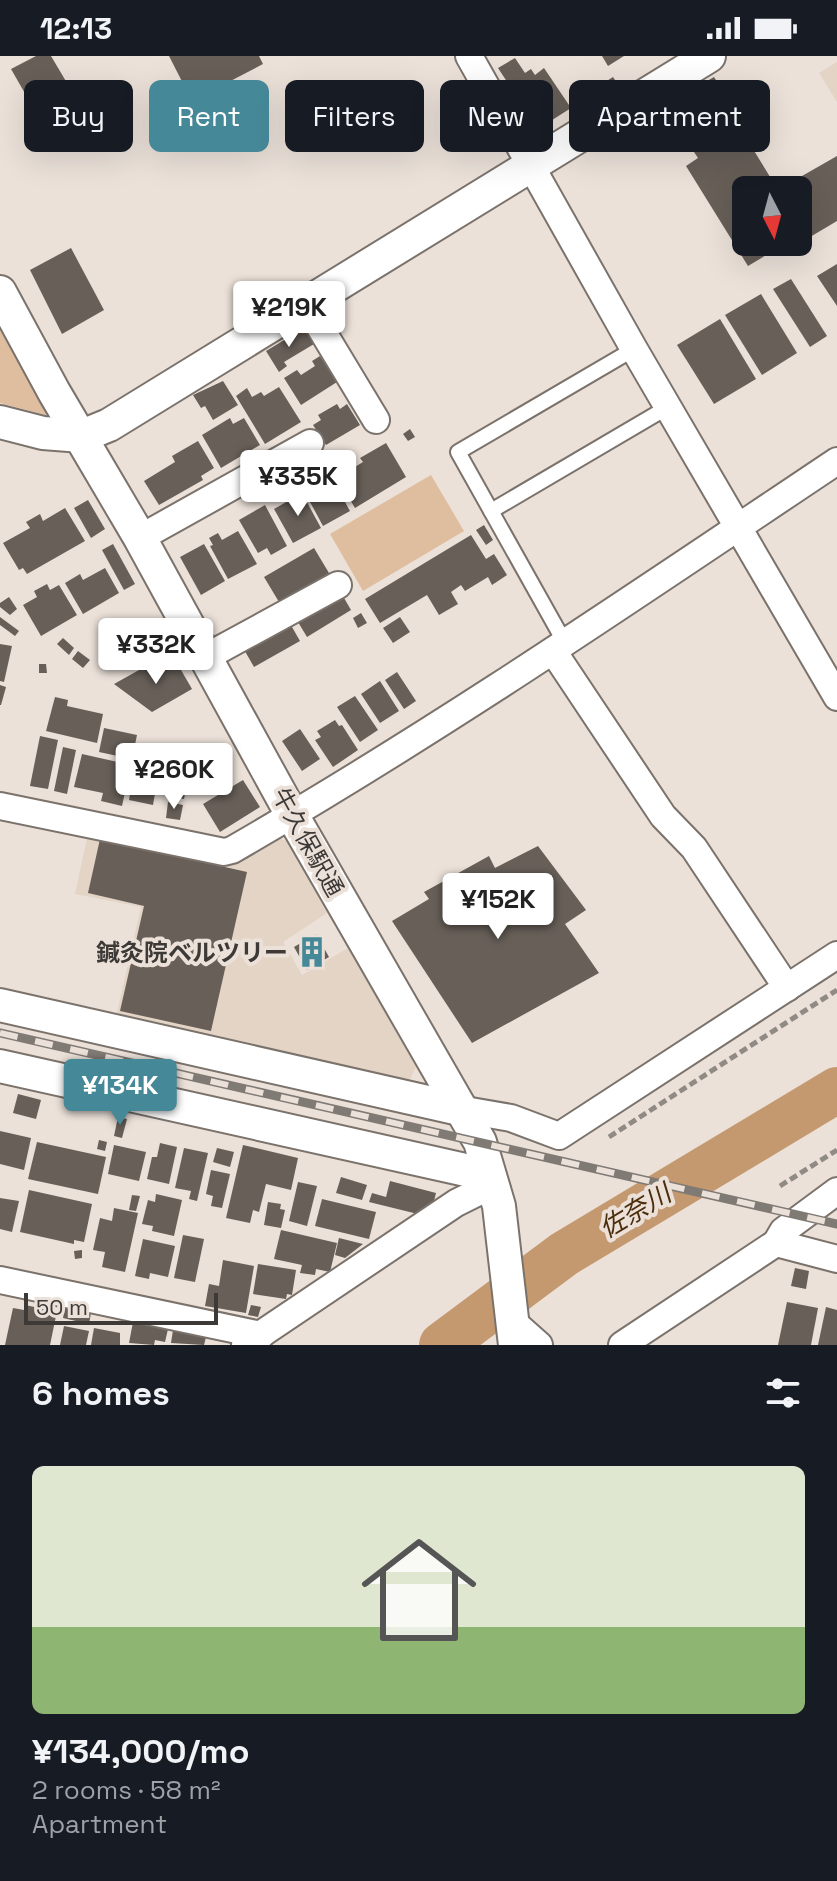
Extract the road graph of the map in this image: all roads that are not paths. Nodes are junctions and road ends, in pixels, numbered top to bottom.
1 (469, 56) edge
2 (709, 56) edge
3 (531, 167) junction
4 (0, 292) edge
5 (306, 304) junction
6 (634, 349) junction
7 (668, 407) junction
8 (376, 420) dead end
9 (0, 422) edge
10 (82, 436) junction
11 (310, 443) dead end
12 (837, 461) edge
13 (491, 511) junction
14 (738, 527) junction
15 (140, 538) junction
16 (338, 585) dead end
17 (559, 647) junction
18 (206, 657) junction
19 (837, 697) edge
20 (0, 806) edge
21 (292, 815) junction
22 (837, 955) edge
23 (787, 988) junction
24 (0, 1005) edge
25 (0, 1066) edge
26 (459, 1109) junction
27 (490, 1180) junction
28 (837, 1191) edge
29 (776, 1243) junction
30 (837, 1259) edge
31 (0, 1280) edge
32 (514, 1333) edge
33 (253, 1340) edge
34 (539, 1345) edge
35 (622, 1345) edge

1 - 3 street
2 - 3 street
3 - 5 street
3 - 6 street
4 - 10 street, 牛久保駅通
5 - 8 street
5 - 10 street
6 - 7 street
6 - 13 lane
7 - 13 lane
7 - 14 street
9 - 10 street
10 - 15 street, 牛久保駅通
11 - 15 street
12 - 14 street
13 - 17 lane
14 - 17 street
14 - 19 street
15 - 18 street, 牛久保駅通
16 - 18 street
17 - 21 street
17 - 23 street
18 - 21 street, 牛久保駅通
20 - 21 street
21 - 26 street, 牛久保駅通
22 - 23 street
23 - 26 street
24 - 26 street
25 - 27 street
26 - 27 street, 牛久保駅通
27 - 32 street, 牛久保駅通
27 - 33 street
28 - 29 street
29 - 30 street
29 - 35 street
31 - 33 street
32 - 34 street

